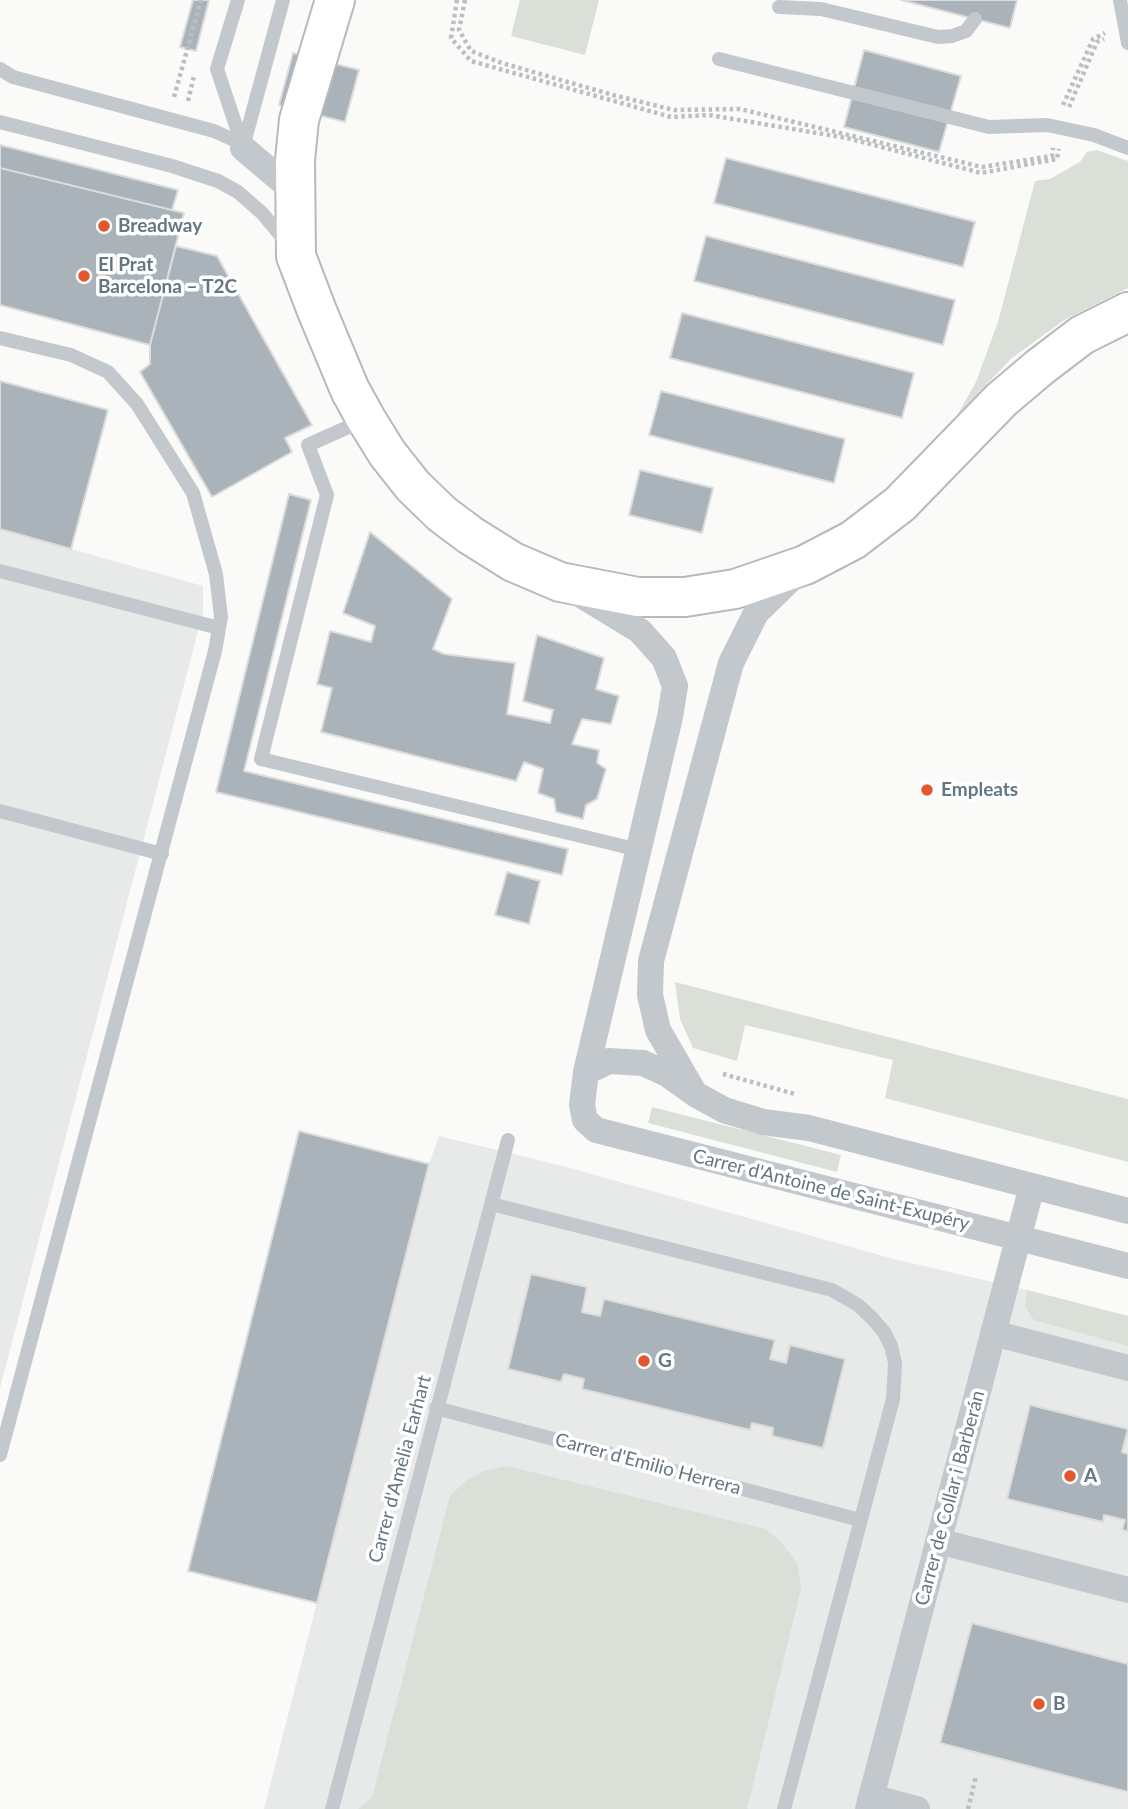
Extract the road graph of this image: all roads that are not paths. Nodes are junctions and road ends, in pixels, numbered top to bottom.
1 (238, 0) edge
2 (283, 0) edge
3 (335, 0) edge
4 (1119, 0) edge
5 (779, 7) dead end
6 (975, 19) dead end
7 (1126, 36) edge
8 (719, 59) dead end
9 (0, 68) edge
10 (0, 122) edge
11 (243, 148) junction
12 (1128, 148) edge
13 (295, 192) junction
14 (296, 256) junction
15 (1128, 312) edge
16 (0, 338) edge
17 (366, 419) junction
18 (805, 565) junction
19 (0, 571) edge
20 (559, 582) junction
21 (219, 628) junction
22 (0, 811) edge
23 (639, 850) junction
24 (162, 854) junction
25 (678, 860) junction
26 (586, 1072) junction
27 (695, 1094) junction
28 (508, 1140) dead end
29 (1032, 1186) junction
30 (491, 1204) junction
31 (1128, 1212) edge
32 (1018, 1237) junction
33 (1128, 1266) edge
34 (993, 1333) junction
35 (1128, 1368) edge
36 (436, 1408) junction
37 (6, 1412) edge
38 (0, 1455) edge
39 (860, 1520) junction
40 (938, 1541) junction
41 (1128, 1590) edge
42 (869, 1803) edge
43 (331, 1809) edge
44 (784, 1809) edge
45 (917, 1809) edge

1 - 11 lane
2 - 11 lane
3 - 13 main road
4 - 7 lane
5 - 6 lane
8 - 12 lane
9 - 11 lane
10 - 14 lane
11 - 13 street
13 - 14 main road
14 - 17 main road
15 - 18 main road
16 - 21 lane
17 - 20 main road
17 - 23 lane
18 - 20 main road
18 - 25 street
19 - 21 lane
20 - 23 street, Carrer d'Antoine de Saint-Exupéry
21 - 24 lane
22 - 24 lane
23 - 25 street
23 - 26 street, Carrer d'Antoine de Saint-Exupéry
24 - 37 lane
25 - 27 street
26 - 27 street
26 - 32 street, Carrer d'Antoine de Saint-Exupéry
27 - 29 street
28 - 30 lane, Carrer d'Amèlia Earhart
29 - 31 street
29 - 32 street, Carrer de Collar i Barberán
30 - 36 lane, Carrer d'Amèlia Earhart
30 - 39 lane
32 - 33 street, Carrer d'Antoine de Saint-Exupéry
32 - 34 street, Carrer de Collar i Barberán
34 - 35 street
34 - 40 street, Carrer de Collar i Barberán
36 - 39 lane, Carrer d'Emilio Herrera
36 - 43 lane, Carrer d'Amèlia Earhart
37 - 38 lane
39 - 44 lane
40 - 41 street
40 - 42 street, Carrer de Collar i Barberán
42 - 45 street

